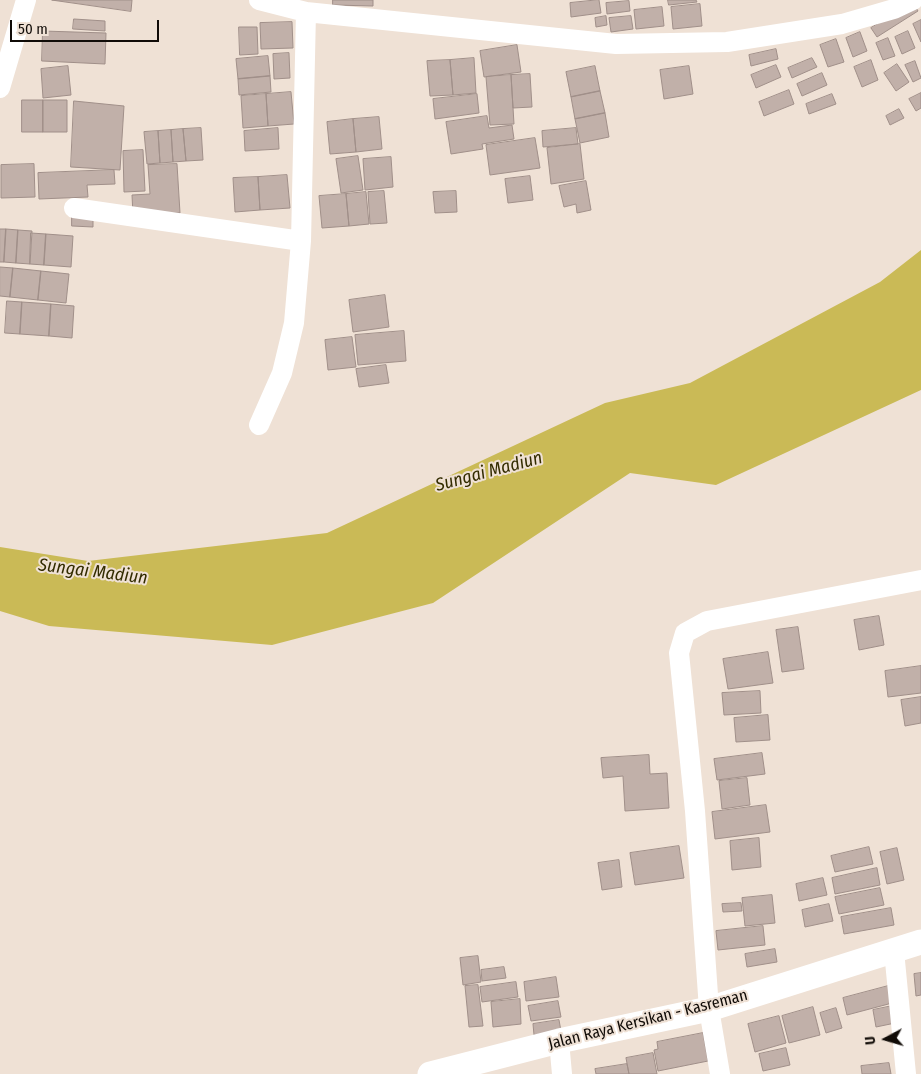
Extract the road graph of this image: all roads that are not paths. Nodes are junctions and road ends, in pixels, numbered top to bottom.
1 (26, 0) edge
2 (258, 0) edge
3 (913, 0) edge
4 (306, 12) junction
5 (0, 88) edge
6 (74, 208) dead end
7 (301, 241) junction
8 (259, 425) dead end
9 (921, 580) edge
10 (921, 942) edge
11 (894, 951) junction
12 (709, 1009) junction
13 (559, 1041) junction
14 (430, 1074) edge
15 (562, 1074) edge
16 (720, 1074) edge
17 (906, 1074) edge

1 - 5 street
2 - 4 street
3 - 4 street
4 - 7 street
6 - 7 street
7 - 8 street
9 - 12 street
10 - 11 street, Jalan Raya Kersikan - Kasreman
11 - 12 street, Jalan Raya Kersikan - Kasreman
11 - 17 street
12 - 13 street, Jalan Raya Kersikan - Kasreman
12 - 16 street
13 - 14 street, Jalan Raya Kersikan - Kasreman
13 - 15 street

